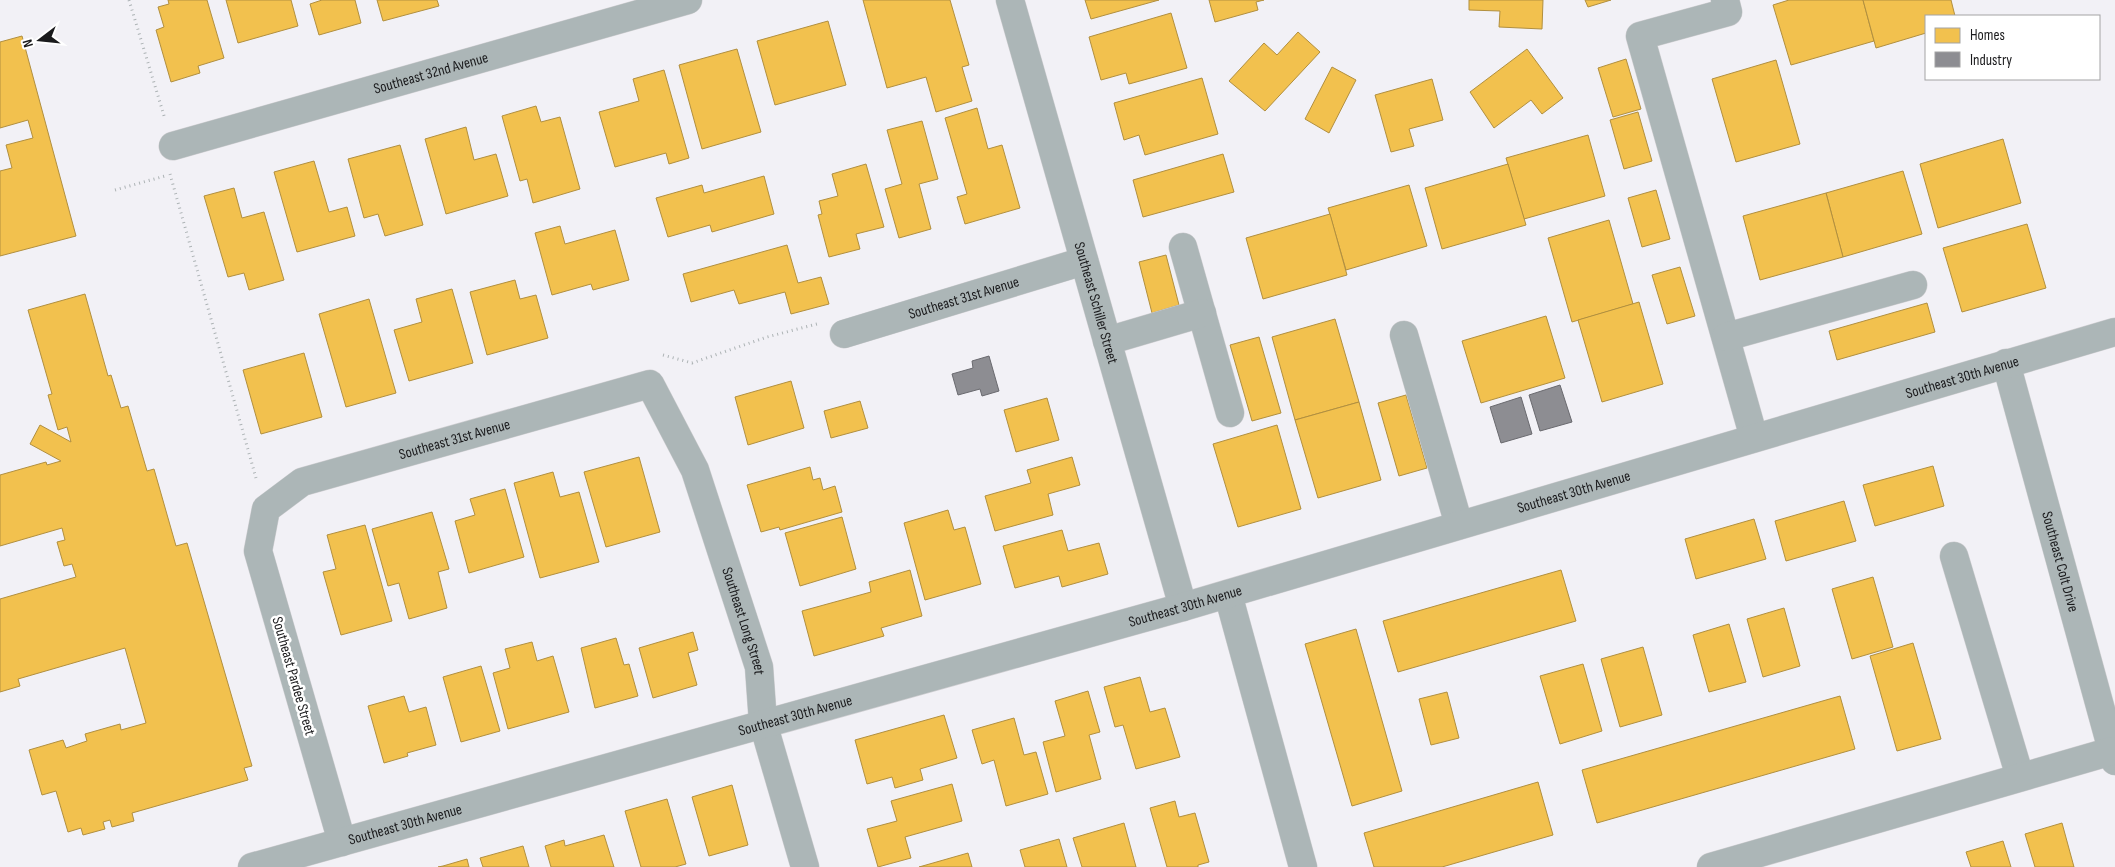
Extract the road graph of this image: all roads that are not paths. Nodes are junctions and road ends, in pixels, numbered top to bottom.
1 (688, 0) edge
2 (1010, 0) edge
3 (1725, 0) edge
4 (173, 146) road end
5 (1183, 247) dead end
6 (1084, 261) junction
7 (1913, 285) dead end
8 (1202, 313) junction
9 (2115, 332) edge
10 (844, 334) road end
11 (1404, 335) dead end
12 (1726, 337) junction
13 (1107, 341) junction
14 (2006, 363) junction
15 (650, 384) joint
16 (1230, 413) dead end
17 (1754, 438) junction
18 (266, 509) joint
19 (1459, 526) junction
20 (1954, 556) dead end
21 (1228, 594) junction
22 (1183, 607) junction
23 (763, 723) junction
24 (2114, 756) edge
25 (2020, 777) junction
26 (342, 842) junction
27 (252, 867) edge
28 (805, 867) edge
29 (1304, 867) edge
30 (1711, 867) edge

1 - 4 street, Southeast 32nd Avenue
2 - 6 street, Southeast Schiller Street
3 - 12 street
5 - 8 street
6 - 10 street, Southeast 31st Avenue
6 - 13 street, Southeast Schiller Street
7 - 12 street
8 - 13 street
8 - 16 street
9 - 14 street, Southeast 30th Avenue
11 - 19 street
12 - 17 street
13 - 22 street, Southeast Schiller Street
14 - 17 street, Southeast 30th Avenue
14 - 24 street, Southeast Colt Drive
15 - 18 street, Southeast 31st Avenue
15 - 23 street, Southeast Long Street
17 - 19 street, Southeast 30th Avenue
18 - 26 street, Southeast Pardee Street
19 - 21 street, Southeast 30th Avenue
20 - 25 street
21 - 22 street, Southeast 30th Avenue
21 - 29 street
22 - 23 street, Southeast 30th Avenue
23 - 26 street, Southeast 30th Avenue
23 - 28 street, Southeast Long Street
24 - 25 street
25 - 30 street
26 - 27 street, Southeast 30th Avenue

